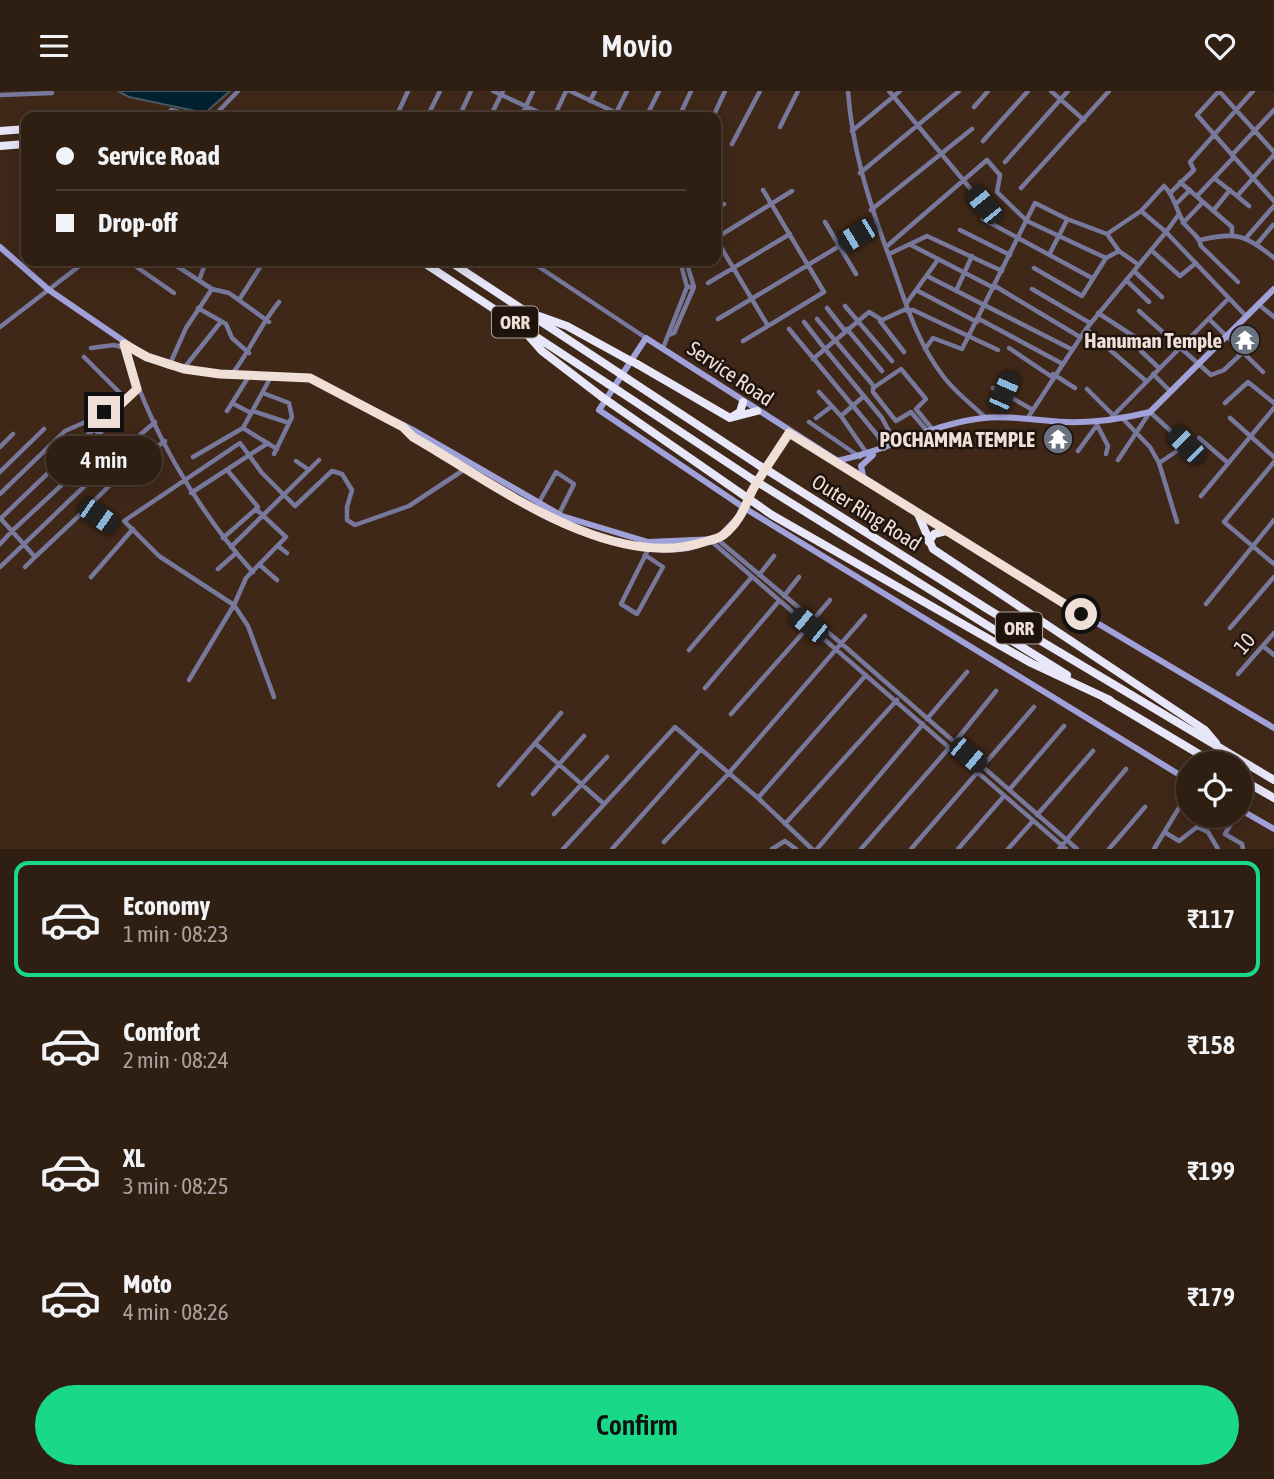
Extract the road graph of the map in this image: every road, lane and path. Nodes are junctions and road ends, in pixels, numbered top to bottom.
1 (238, 91) edge
2 (408, 91) edge
3 (440, 91) edge
4 (471, 91) edge
5 (493, 91) edge
6 (533, 91) edge
7 (568, 91) edge
8 (595, 91) edge
9 (627, 91) edge
10 (659, 91) edge
11 (691, 91) edge
12 (725, 91) edge
13 (760, 91) edge
14 (798, 91) edge
15 (848, 91) edge
16 (889, 91) edge
17 (900, 91) edge
18 (959, 91) edge
19 (988, 91) edge
20 (1028, 91) edge
21 (1051, 91) edge
22 (1068, 91) edge
23 (1109, 91) edge
24 (1219, 91) edge
25 (1254, 91) edge
26 (52, 93) dead end
27 (502, 93) edge
28 (0, 95) edge
29 (894, 97) junction
30 (1061, 100) junction
31 (590, 101) junction
32 (526, 107) junction
33 (974, 107) dead end
34 (171, 110) dead end
35 (1236, 110) junction
36 (1274, 110) edge
37 (179, 112) edge
38 (218, 112) edge
39 (398, 112) edge
40 (430, 112) edge
41 (461, 112) edge
42 (493, 112) edge
43 (524, 112) edge
44 (538, 112) edge
45 (557, 112) edge
46 (614, 112) edge
47 (616, 112) edge
48 (648, 112) edge
49 (683, 112) edge
50 (715, 112) edge
51 (1083, 120) junction
52 (918, 125) junction
53 (780, 127) dead end
54 (21, 129) edge
55 (972, 129) dead end
56 (0, 131) edge
57 (1255, 131) junction
58 (851, 132) junction
59 (1215, 136) junction
60 (983, 141) dead end
61 (21, 144) edge
62 (732, 144) dead end
63 (0, 146) edge
64 (941, 154) junction
65 (1274, 154) edge
66 (1233, 156) junction
67 (1005, 162) dead end
68 (860, 173) junction
69 (1214, 178) junction
70 (1253, 178) junction
71 (964, 182) junction
72 (1180, 182) junction
73 (1021, 188) dead end
74 (763, 190) dead end
75 (1190, 190) junction
76 (1230, 190) junction
77 (792, 191) dead end
78 (1171, 192) junction
79 (1197, 196) junction
80 (1237, 196) junction
81 (1203, 202) junction
82 (1274, 203) edge
83 (724, 204) dead end
84 (771, 204) junction
85 (1176, 204) junction
86 (984, 205) dead end
87 (721, 206) edge
88 (1249, 206) dead end
89 (871, 210) junction
90 (1141, 211) junction
91 (1213, 211) junction
92 (1180, 214) junction
93 (983, 219) dead end
94 (1067, 219) junction
95 (1027, 221) junction
96 (825, 222) dead end
97 (1183, 223) junction
98 (876, 224) junction
99 (1273, 225) edge
100 (960, 230) dead end
101 (1166, 232) junction
102 (1232, 233) junction
103 (790, 234) junction
104 (1107, 234) junction
105 (721, 236) edge
106 (1059, 236) junction
107 (1019, 237) junction
108 (1246, 238) junction
109 (1200, 240) junction
110 (1258, 244) junction
111 (911, 245) junction
112 (839, 246) junction
113 (0, 247) edge
114 (886, 247) junction
115 (721, 248) edge
116 (1151, 250) junction
117 (1119, 251) junction
118 (1050, 253) junction
119 (889, 254) junction
120 (1010, 255) junction
121 (972, 256) junction
122 (1106, 258) junction
123 (1274, 258) edge
124 (937, 261) junction
125 (1195, 263) junction
126 (21, 265) edge
127 (808, 265) junction
128 (1139, 265) junction
129 (22, 266) edge
130 (80, 266) edge
131 (135, 266) edge
132 (176, 266) edge
133 (204, 266) edge
134 (261, 266) edge
135 (429, 266) edge
136 (457, 266) edge
137 (538, 266) edge
138 (681, 266) edge
139 (688, 266) edge
140 (733, 268) junction
141 (1034, 268) dead end
142 (1002, 271) junction
143 (1133, 271) junction
144 (856, 274) dead end
145 (964, 274) junction
146 (929, 277) junction
147 (1092, 278) junction
148 (1126, 280) junction
149 (199, 281) junction
150 (1238, 282) dead end
151 (708, 283) dead end
152 (687, 287) junction
153 (694, 287) junction
154 (994, 287) junction
155 (212, 289) junction
156 (1032, 289) dead end
157 (1274, 289) edge
158 (49, 290) junction
159 (918, 291) junction
160 (956, 291) junction
161 (174, 293) dead end
162 (1162, 297) dead end
163 (751, 299) junction
164 (1228, 299) junction
165 (239, 300) junction
166 (279, 302) dead end
167 (1149, 302) dead end
168 (1258, 304) junction
169 (845, 306) dead end
170 (985, 306) junction
171 (198, 307) junction
172 (906, 308) junction
173 (827, 309) dead end
174 (526, 311) junction
175 (1139, 311) dead end
176 (1098, 313) junction
177 (1246, 316) junction
178 (878, 317) junction
179 (1274, 317) edge
180 (718, 319) dead end
181 (817, 319) dead end
182 (267, 320) junction
183 (978, 320) junction
184 (1210, 320) junction
185 (857, 321) junction
186 (804, 322) dead end
187 (220, 323) junction
188 (1090, 323) junction
189 (518, 325) junction
190 (768, 326) junction
191 (0, 327) edge
192 (1086, 328) junction
193 (789, 329) dead end
194 (846, 330) junction
195 (669, 335) junction
196 (1227, 336) junction
197 (969, 337) junction
198 (1080, 337) junction
199 (1135, 337) dead end
200 (646, 338) junction
201 (834, 340) junction
202 (743, 341) dead end
203 (125, 346) junction
204 (1179, 347) junction
205 (91, 348) dead end
206 (663, 348) junction
207 (825, 348) junction
208 (1009, 348) dead end
209 (925, 349) junction
210 (1071, 349) junction
211 (998, 350) dead end
212 (1141, 351) dead end
213 (904, 352) dead end
214 (1243, 352) junction
215 (249, 353) junction
216 (84, 357) dead end
217 (813, 359) junction
218 (892, 361) dead end
219 (1061, 363) junction
220 (1197, 365) junction
221 (169, 366) junction
222 (1159, 368) junction
223 (184, 369) junction
224 (881, 371) dead end
225 (1263, 372) dead end
226 (232, 374) junction
227 (250, 375) junction
228 (272, 375) junction
229 (1153, 375) junction
230 (1053, 376) junction
231 (1010, 379) dead end
232 (1146, 381) junction
233 (872, 384) dead end
234 (993, 388) dead end
235 (137, 389) junction
236 (1075, 389) dead end
237 (1087, 389) dead end
238 (819, 391) dead end
239 (1171, 392) junction
240 (263, 393) junction
241 (1005, 394) junction
242 (864, 395) junction
243 (127, 400) junction
244 (743, 402) junction
245 (232, 403) junction
246 (1225, 403) dead end
247 (852, 405) junction
248 (832, 406) junction
249 (1274, 406) edge
250 (1033, 410) junction
251 (107, 411) junction
252 (227, 411) dead end
253 (757, 411) junction
254 (252, 412) junction
255 (1150, 412) junction
256 (841, 416) junction
257 (730, 418) junction
258 (816, 418) dead end
259 (986, 418) junction
260 (1111, 418) junction
261 (1230, 418) dead end
262 (87, 419) junction
263 (1027, 419) junction
264 (1123, 419) junction
265 (155, 422) junction
266 (809, 422) dead end
267 (289, 423) junction
268 (1096, 423) junction
269 (403, 427) junction
270 (243, 428) junction
271 (44, 429) dead end
272 (94, 429) junction
273 (931, 431) junction
274 (1135, 432) junction
275 (100, 433) junction
276 (789, 433) junction
277 (13, 434) dead end
278 (1250, 435) junction
279 (1199, 437) dead end
280 (166, 441) junction
281 (108, 442) junction
282 (268, 443) junction
283 (897, 445) junction
284 (0, 447) edge
285 (881, 451) junction
286 (1078, 451) dead end
287 (118, 454) junction
288 (1106, 454) dead end
289 (864, 456) junction
290 (193, 457) dead end
291 (250, 457) junction
292 (1274, 459) edge
293 (319, 460) dead end
294 (1118, 460) dead end
295 (296, 461) dead end
296 (835, 461) junction
297 (1159, 463) junction
298 (1227, 463) junction
299 (128, 467) junction
300 (466, 468) junction
301 (309, 470) junction
302 (228, 471) junction
303 (0, 472) edge
304 (184, 479) junction
305 (864, 481) junction
306 (191, 493) junction
307 (0, 494) edge
308 (285, 495) junction
309 (1200, 496) dead end
310 (748, 504) junction
311 (538, 505) junction
312 (86, 508) junction
313 (256, 509) junction
314 (918, 514) junction
315 (558, 515) junction
316 (264, 517) junction
317 (0, 519) edge
318 (1274, 520) edge
319 (1177, 522) dead end
320 (110, 524) dead end
321 (133, 529) junction
322 (12, 531) junction
323 (946, 531) junction
324 (223, 538) junction
325 (711, 541) junction
326 (929, 543) junction
327 (0, 544) edge
328 (23, 545) junction
329 (278, 546) junction
330 (1252, 546) junction
331 (231, 547) junction
332 (650, 548) junction
333 (236, 553) junction
334 (287, 553) dead end
335 (645, 555) junction
336 (35, 557) junction
337 (774, 557) dead end
338 (653, 559) junction
339 (1274, 565) edge
340 (261, 566) junction
341 (25, 567) dead end
342 (0, 568) edge
343 (218, 569) dead end
344 (253, 572) junction
345 (759, 575) junction
346 (90, 577) dead end
347 (799, 577) dead end
348 (1274, 577) edge
349 (751, 578) junction
350 (277, 580) dead end
351 (784, 596) junction
352 (830, 600) dead end
353 (779, 601) junction
354 (1206, 604) dead end
355 (234, 605) junction
356 (865, 616) dead end
357 (813, 620) junction
358 (809, 625) junction
359 (1230, 628) dead end
360 (1274, 633) edge
361 (842, 644) junction
362 (1263, 646) junction
363 (689, 650) dead end
364 (838, 650) junction
365 (1274, 655) edge
366 (967, 672) dead end
367 (1238, 674) dead end
368 (867, 675) junction
369 (189, 680) dead end
370 (705, 688) dead end
371 (996, 691) dead end
372 (901, 695) junction
373 (274, 697) dead end
374 (897, 700) junction
375 (1110, 700) junction
376 (1034, 707) dead end
377 (561, 713) dead end
378 (731, 714) dead end
379 (927, 719) junction
380 (923, 724) junction
381 (1064, 726) dead end
382 (1274, 728) edge
383 (584, 736) dead end
384 (954, 743) junction
385 (536, 744) junction
386 (949, 748) junction
387 (701, 749) junction
388 (1223, 750) junction
389 (1093, 751) dead end
390 (1194, 751) edge
391 (607, 757) dead end
392 (559, 764) junction
393 (983, 767) junction
394 (1126, 769) dead end
395 (729, 773) junction
396 (978, 773) junction
397 (1176, 773) edge
398 (1274, 780) edge
399 (581, 784) junction
400 (499, 785) dead end
401 (1253, 786) edge
402 (1009, 790) junction
403 (533, 794) dead end
404 (1004, 796) junction
405 (758, 798) junction
406 (1274, 798) edge
407 (604, 804) junction
408 (1145, 807) dead end
409 (1176, 812) edge
410 (555, 814) dead end
411 (1037, 815) junction
412 (1253, 817) edge
413 (1033, 821) junction
414 (785, 824) junction
415 (1228, 828) edge
416 (1274, 829) edge
417 (1166, 833) junction
418 (1066, 840) junction
419 (664, 842) dead end
420 (1062, 848) edge
421 (563, 849) edge
422 (612, 849) edge
423 (772, 849) edge
424 (796, 849) edge
425 (811, 849) edge
426 (817, 849) edge
427 (861, 849) edge
428 (911, 849) edge
429 (958, 849) edge
430 (1008, 849) edge
431 (1076, 849) edge
432 (1109, 849) edge
433 (1154, 849) edge
434 (1218, 849) edge
435 (1243, 849) edge

1 - 38 street
2 - 39 street
3 - 40 street
4 - 41 street
5 - 27 street
6 - 32 street
7 - 31 street
7 - 45 street
8 - 31 street
9 - 47 street
10 - 48 street
11 - 49 street
12 - 50 street
13 - 62 street
14 - 53 street
15 - 58 street
16 - 29 street
17 - 29 street
18 - 52 street
19 - 33 street
20 - 60 street
21 - 30 street
22 - 30 street
23 - 51 street
24 - 35 street
24 - 59 street
25 - 35 street
26 - 28 street
27 - 32 street
27 - 42 street
29 - 52 street
29 - 58 street
30 - 51 street
30 - 67 street
31 - 46 street
32 - 43 street
32 - 44 street
34 - 37 street
35 - 57 street
35 - 59 street
36 - 57 street
51 - 73 street
52 - 64 street
52 - 68 street
54 - 56 highway
55 - 64 street
57 - 65 street
57 - 66 street
58 - 68 street
59 - 66 street
59 - 72 street
61 - 63 highway
64 - 71 street
64 - 89 street
65 - 70 street
66 - 69 street
66 - 70 street
68 - 89 street
69 - 76 street
69 - 79 street
70 - 80 street
70 - 82 street
71 - 86 street
71 - 95 street
71 - 114 street
72 - 75 street
72 - 78 street
74 - 84 street
75 - 79 street
75 - 85 street
76 - 80 street
76 - 91 street
77 - 84 street
78 - 85 street
78 - 90 street
79 - 81 street
80 - 88 street
81 - 91 street
81 - 97 street
82 - 108 street
83 - 87 street
84 - 103 street
84 - 105 street
85 - 92 street
89 - 98 street
90 - 101 street
90 - 104 street
91 - 102 street
92 - 97 street
92 - 101 street
93 - 107 street
94 - 95 street
94 - 104 street
94 - 106 street
95 - 106 street
95 - 107 street
96 - 112 street
97 - 109 street
98 - 112 street
98 - 114 street
99 - 110 street
100 - 120 street
101 - 116 street
101 - 125 street
102 - 108 street
102 - 109 street
103 - 127 street
103 - 140 street
104 - 117 street
106 - 118 street
106 - 122 street
107 - 118 street
107 - 120 street
108 - 110 street
109 - 150 street
110 - 123 street
111 - 119 street
111 - 121 street
111 - 124 street
112 - 127 street
112 - 144 street
113 - 126 main road
114 - 119 street
115 - 140 street
116 - 125 street
116 - 128 street
117 - 122 street
117 - 128 street
118 - 147 street
119 - 172 street
120 - 142 street
121 - 142 street
121 - 145 street
122 - 147 street
124 - 145 street
124 - 146 street
125 - 164 street
127 - 163 street
127 - 190 street
128 - 143 street
129 - 158 main road
130 - 158 street
131 - 161 street
132 - 149 street
133 - 149 street
134 - 165 street
135 - 189 highway, Outer Ring Road / ORR
136 - 174 highway, Outer Ring Road / ORR
137 - 200 street, Service Road
138 - 152 street
139 - 153 street
140 - 151 street
140 - 163 street
141 - 147 street
142 - 154 street
143 - 148 street
143 - 162 street
145 - 154 street
145 - 160 street
146 - 159 street
146 - 160 street
148 - 167 street
148 - 176 street
149 - 155 street
152 - 153 street
152 - 195 street
153 - 195 street
154 - 170 street
154 - 198 street
155 - 165 street
155 - 171 street
156 - 188 street
157 - 168 main road
158 - 191 street
158 - 203 main road
159 - 172 street
159 - 183 street
160 - 170 street
163 - 180 street
163 - 190 street
164 - 177 street
164 - 184 street
165 - 182 street
166 - 182 street
168 - 177 main road
168 - 179 street
169 - 185 street
170 - 183 street
170 - 210 street
171 - 187 street
171 - 221 street
172 - 178 street
172 - 197 street
172 - 209 street
173 - 194 street
174 - 257 highway, bridge
174 - 388 highway, Outer Ring Road / ORR, bridge
175 - 204 street
176 - 188 street
176 - 199 street
177 - 196 main road
178 - 185 street
178 - 213 street
181 - 201 street
182 - 215 street
183 - 197 street
183 - 219 street
184 - 196 street
184 - 204 street
185 - 194 street
185 - 218 street
186 - 207 street
187 - 215 street
187 - 223 street
188 - 192 street
189 - 310 highway, bridge
189 - 375 highway, Outer Ring Road / ORR, bridge
190 - 202 street
192 - 198 street
192 - 232 street
193 - 217 street
194 - 201 street
194 - 224 street
195 - 206 street
196 - 214 street
196 - 220 main road
197 - 209 street
197 - 211 street
198 - 210 street
200 - 206 main road, Service Road
200 - 310 main road
201 - 207 street
201 - 233 street
203 - 205 street
203 - 221 main road
203 - 235 street
204 - 220 street
204 - 222 street
206 - 244 main road, Service Road
207 - 217 street
207 - 242 street
208 - 230 street
209 - 259 street
210 - 219 street
212 - 222 street
214 - 220 street
214 - 225 street
215 - 226 street
216 - 243 street
217 - 247 street
219 - 230 street
220 - 239 main road
221 - 223 main road
222 - 229 street
223 - 226 main road
226 - 227 main road
227 - 228 main road
227 - 245 street
228 - 240 street
228 - 269 main road
229 - 232 street
229 - 239 street
230 - 236 street
230 - 250 street
231 - 241 street
232 - 260 street
234 - 241 street
235 - 243 street
235 - 265 street
237 - 260 street
238 - 248 street
239 - 255 main road
240 - 254 street
240 - 267 street
241 - 250 street
242 - 247 street
242 - 283 street
243 - 251 street
244 - 253 main road, Service Road
244 - 257 highway
245 - 252 street
245 - 254 street
246 - 249 street
247 - 256 street
247 - 285 street
248 - 256 street
248 - 258 street
249 - 278 street
250 - 263 street
251 - 262 street
251 - 275 street
253 - 257 highway
253 - 276 main road, Service Road
254 - 267 street
254 - 270 street
255 - 264 main road
255 - 274 street
255 - 297 street
256 - 289 street
259 - 263 main road
259 - 273 main road
260 - 264 main road
260 - 268 main road
261 - 278 street
262 - 272 street
262 - 307 street
263 - 268 main road
264 - 274 street
265 - 280 street
265 - 287 street
266 - 289 street
267 - 282 street
268 - 286 street
268 - 288 street
269 - 300 main road
269 - 311 main road
270 - 282 street
270 - 290 street
271 - 303 street
272 - 275 street
272 - 317 street
273 - 273 street
273 - 283 main road
274 - 294 street
274 - 297 street
275 - 281 street
276 - 296 main road, Service Road
276 - 310 main road
277 - 284 street
278 - 292 street
278 - 298 street
279 - 298 street
280 - 299 street
280 - 304 street
281 - 287 street
281 - 322 street
282 - 291 street
283 - 285 main road
285 - 289 main road
285 - 305 main road
287 - 299 street
287 - 328 street
289 - 296 main road
291 - 302 street
291 - 304 street
291 - 308 street
292 - 330 street
293 - 301 street
295 - 301 street
296 - 305 main road, Service Road
297 - 319 street
298 - 309 street
299 - 312 street
300 - 308 street
300 - 332 main road
301 - 308 street
302 - 306 street
302 - 313 street
304 - 306 street
304 - 321 street
305 - 314 main road, Service Road
306 - 324 street
308 - 316 street
310 - 325 main road
310 - 375 highway
310 - 397 main road
311 - 315 main road
311 - 315 street
312 - 320 street
312 - 336 street
313 - 316 street
313 - 324 street
314 - 323 main road, Service Road
314 - 326 highway
315 - 325 main road
316 - 329 street
316 - 331 street
317 - 322 street
318 - 330 street
321 - 346 street
321 - 355 street
322 - 327 street
322 - 328 street
323 - 326 highway
323 - 382 main road, Service Road
324 - 331 street
325 - 332 main road
325 - 345 street
325 - 349 street
326 - 388 highway
328 - 336 street
328 - 342 street
329 - 334 street
329 - 340 street
330 - 339 street
330 - 354 street
331 - 333 street
332 - 335 street
332 - 338 street
333 - 343 street
333 - 344 street
335 - 338 street
335 - 338 street
336 - 341 street
337 - 345 street
340 - 344 street
340 - 350 street
344 - 355 street
345 - 351 street
347 - 351 street
348 - 359 street
349 - 353 street
349 - 363 street
351 - 357 street
352 - 357 street
353 - 358 street
353 - 370 street
355 - 369 street
355 - 373 street
356 - 361 street
357 - 361 street
358 - 364 street
358 - 378 street
360 - 362 street, 10
361 - 364 street
361 - 372 street
362 - 365 street
362 - 367 street, 10
364 - 368 street
364 - 395 street
366 - 379 street
368 - 374 street
368 - 405 street
371 - 384 street
372 - 374 street
372 - 379 street
374 - 380 street
374 - 414 street
375 - 390 highway, Outer Ring Road / ORR
376 - 393 street
377 - 385 street
379 - 384 street
380 - 386 street
380 - 426 street
381 - 402 street
383 - 392 street
384 - 393 street
385 - 392 street
385 - 400 street
386 - 396 street
386 - 427 street
387 - 395 street
387 - 407 street
387 - 422 street
388 - 398 highway, Outer Ring Road / ORR
389 - 411 street
391 - 399 street
392 - 399 street
392 - 403 street
393 - 396 street
393 - 402 street
394 - 418 street
395 - 405 street
395 - 419 street
396 - 404 street
396 - 428 street
399 - 407 street
399 - 410 street
401 - 406 highway
402 - 411 street
404 - 413 street
404 - 429 street
405 - 414 street
407 - 421 street
408 - 432 street
409 - 417 street
411 - 418 street
412 - 416 main road
413 - 420 street
413 - 430 street
414 - 425 street
415 - 435 street
417 - 433 street
417 - 434 street
418 - 420 street
418 - 431 street
423 - 424 street

